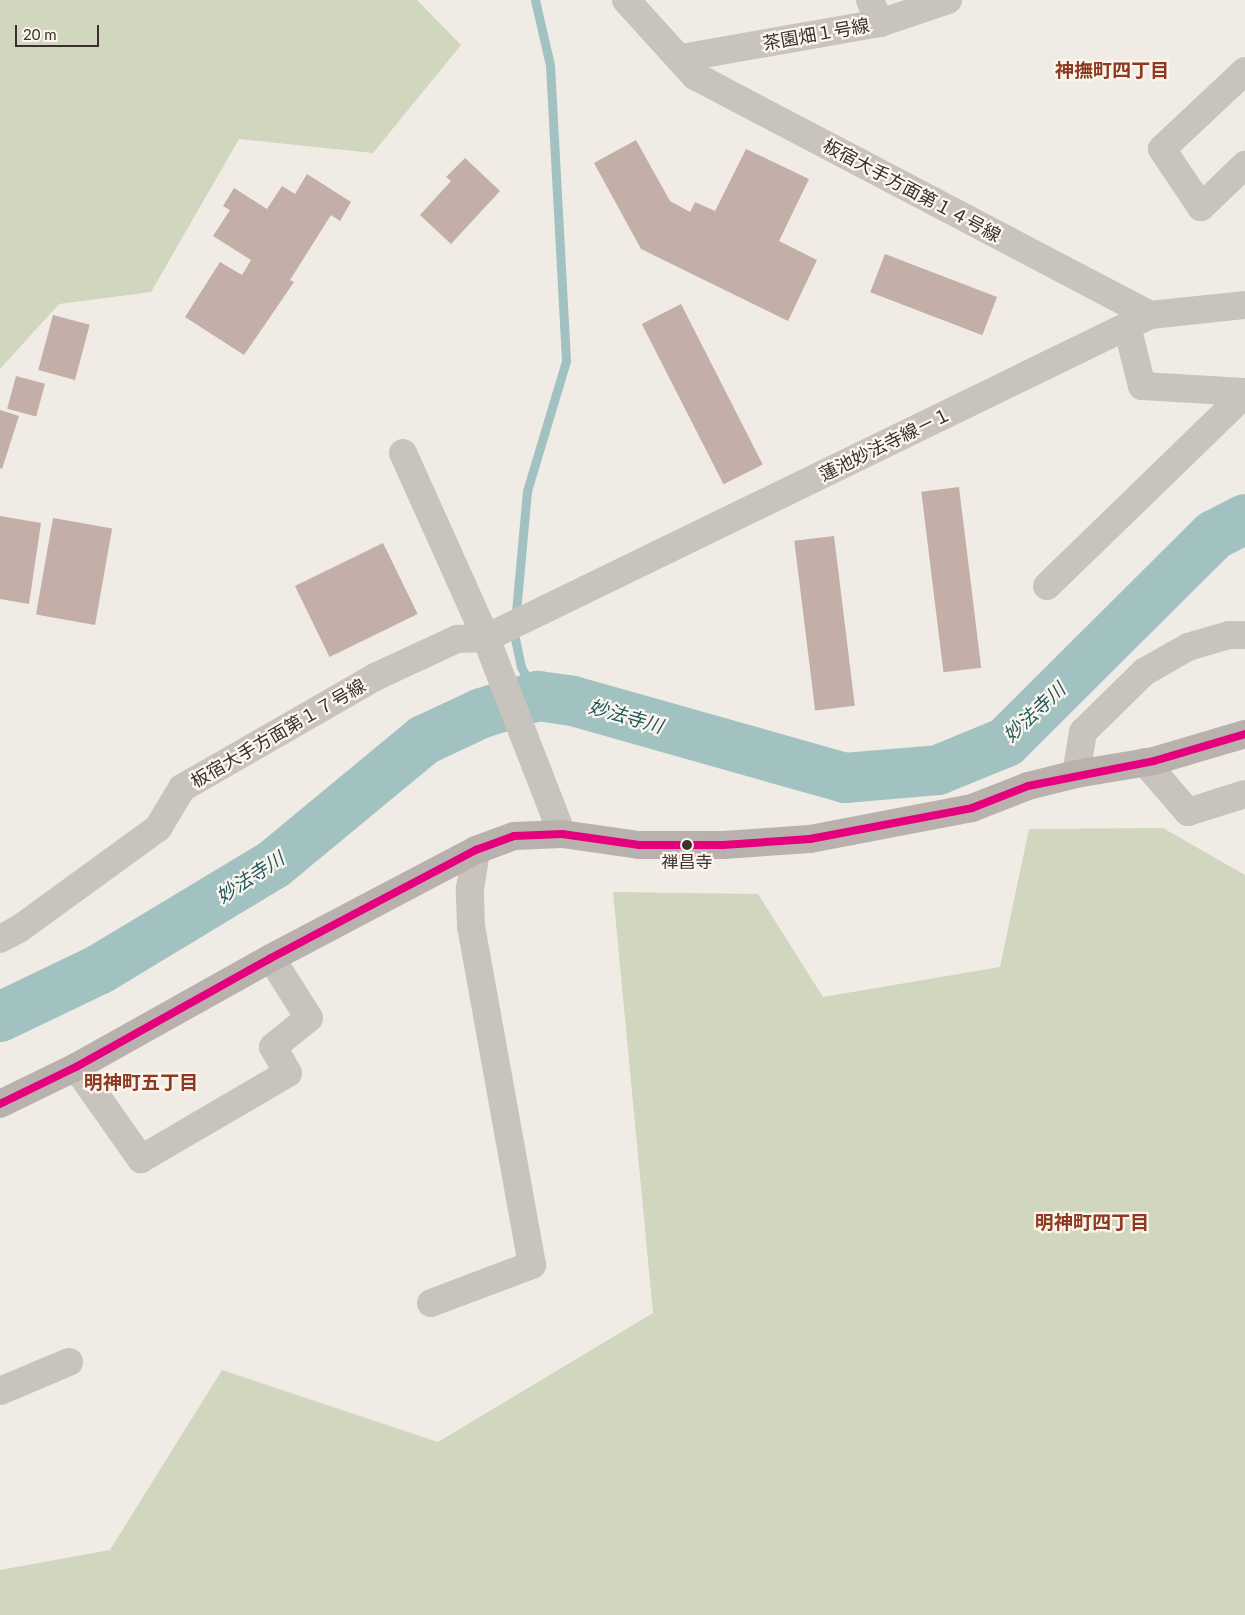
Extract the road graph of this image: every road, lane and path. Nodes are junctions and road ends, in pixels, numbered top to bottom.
1 (626, 0) edge
2 (948, 0) edge
3 (875, 11) edge
4 (681, 58) junction
5 (1245, 71) edge
6 (1245, 165) edge
7 (1245, 305) edge
8 (1138, 320) junction
9 (1245, 393) edge
10 (403, 453) dead end
11 (1047, 586) dead end
12 (491, 635) junction
13 (1245, 635) edge
14 (1245, 734) edge
15 (1145, 762) junction
16 (1076, 774) junction
17 (1245, 794) edge
18 (562, 834) junction
19 (476, 850) junction
20 (0, 939) edge
21 (271, 958) junction
22 (76, 1067) junction
23 (0, 1104) edge
24 (430, 1303) dead end
25 (69, 1362) dead end
26 (0, 1391) edge

1 - 4 street, 板宿大手方面第１４号線
2 - 3 street, 茶園畑１号線
3 - 4 street, 茶園畑１号線
4 - 8 street, 板宿大手方面第１４号線
5 - 6 street
7 - 8 street, 蓮池妙法寺線－１
8 - 9 street
8 - 12 street, 蓮池妙法寺線－１
9 - 11 street
10 - 12 street
12 - 18 street
12 - 20 street, 板宿大手方面第１７号線
13 - 16 street
14 - 15 main road
15 - 16 main road
15 - 17 street
16 - 18 main road
18 - 19 main road
19 - 21 main road
19 - 24 street
21 - 22 main road
21 - 22 street
22 - 23 main road
25 - 26 street

